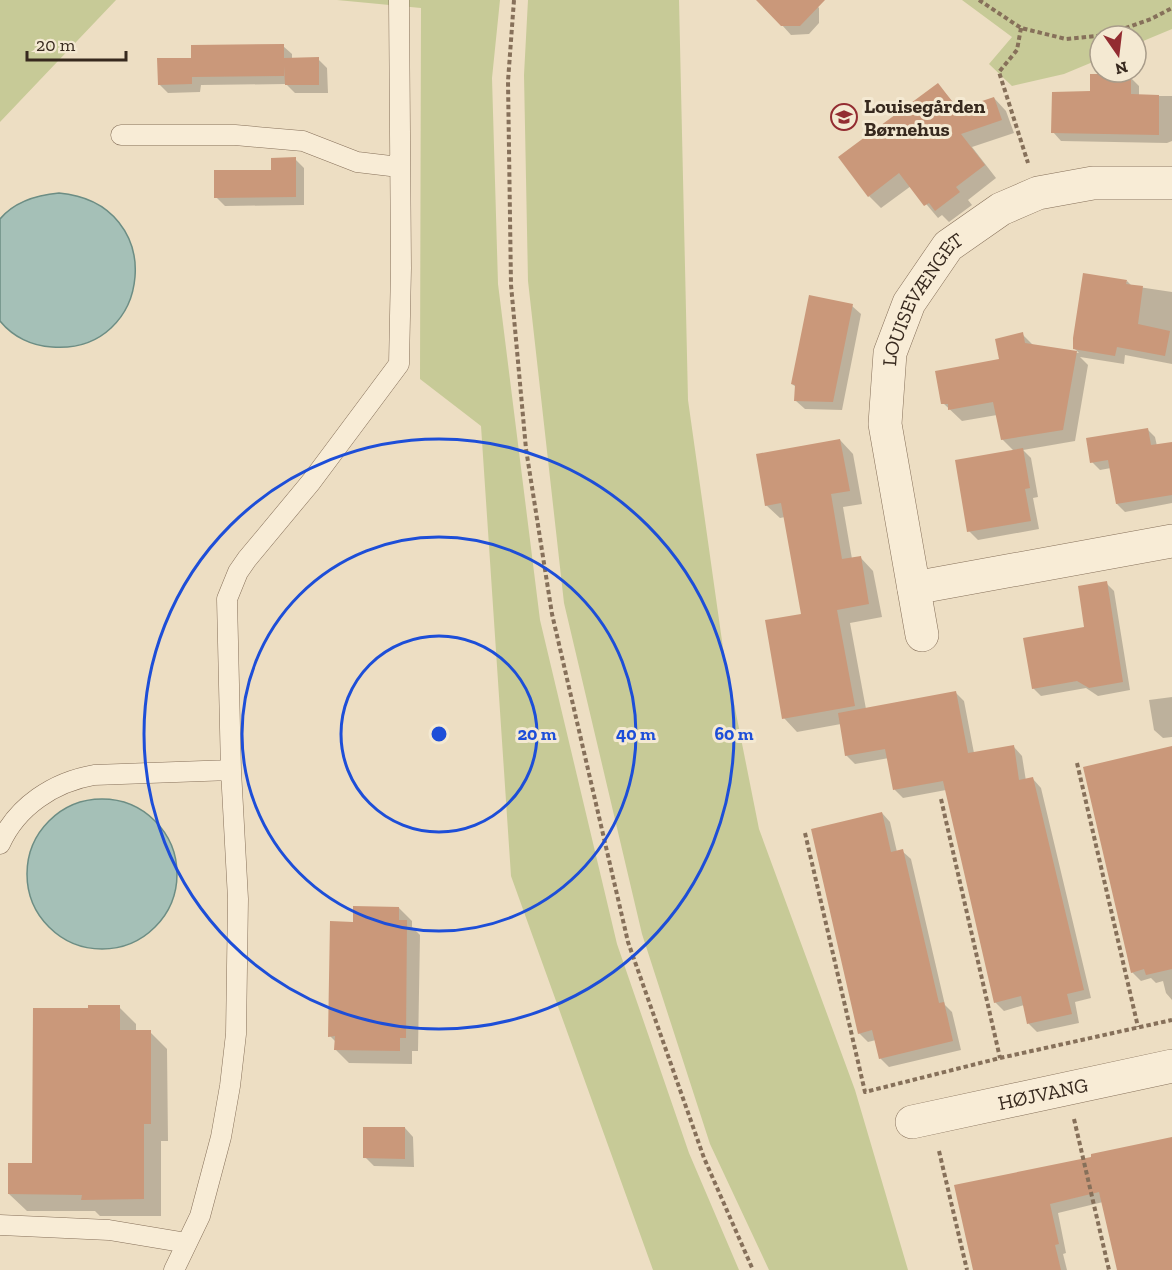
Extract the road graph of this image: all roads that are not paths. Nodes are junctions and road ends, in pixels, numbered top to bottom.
1 (399, 0) edge
2 (121, 135) dead end
3 (399, 167) junction
4 (1172, 183) edge
5 (1172, 541) edge
6 (914, 588) junction
7 (922, 635) dead end
8 (231, 770) junction
9 (0, 842) edge
10 (1172, 1066) edge
11 (922, 1120) road end
12 (0, 1225) edge
13 (187, 1244) junction
14 (174, 1270) edge

1 - 3 lane
2 - 3 lane
3 - 8 lane
4 - 6 street, LOUISEVÆNGET
5 - 6 street
6 - 7 street, LOUISEVÆNGET
8 - 9 lane
8 - 13 lane
10 - 11 street, HØJVANG
12 - 13 lane
13 - 14 lane

